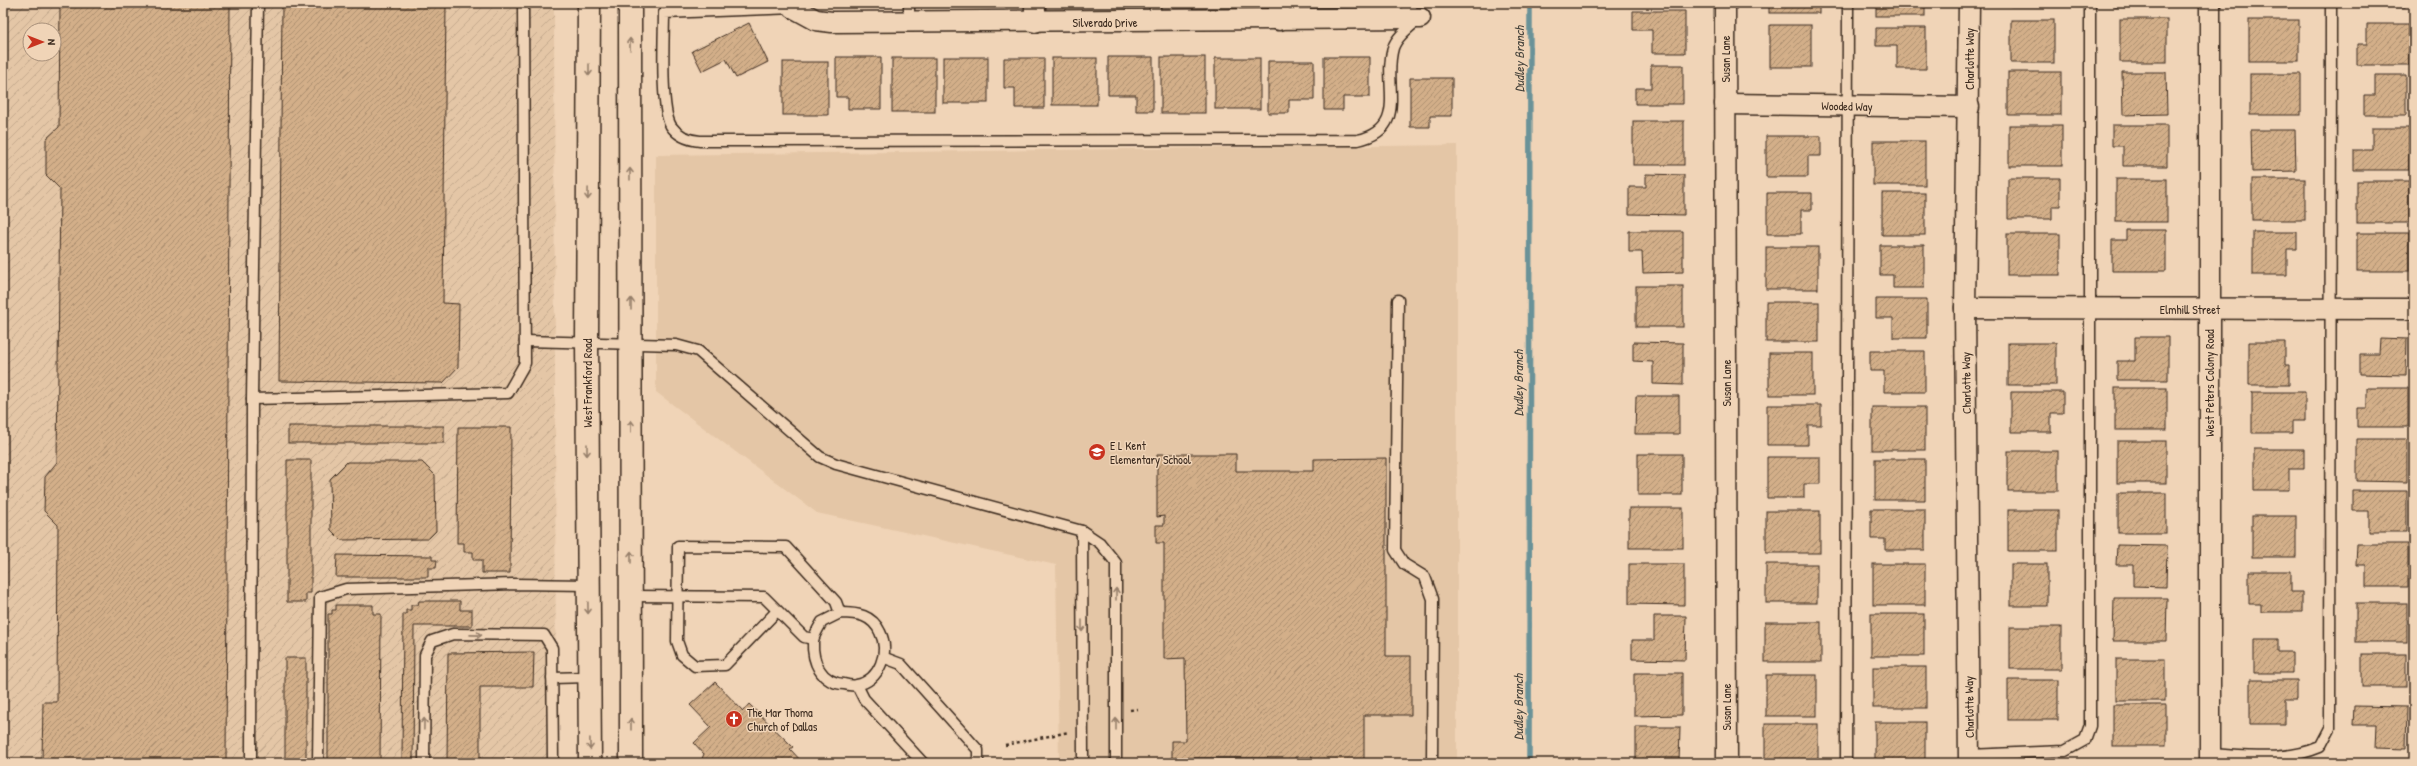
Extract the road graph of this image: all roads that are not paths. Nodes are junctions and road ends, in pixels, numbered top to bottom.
1 (258, 3) edge
2 (523, 3) edge
3 (589, 3) edge
4 (630, 3) edge
5 (1404, 3) edge
6 (1725, 3) edge
7 (1848, 3) edge
8 (1969, 3) edge
9 (2090, 3) edge
10 (2210, 3) edge
11 (2331, 3) edge
12 (793, 6) edge
13 (664, 8) edge
14 (1279, 11) edge
15 (1155, 12) edge
16 (909, 13) edge
17 (1035, 13) edge
18 (1420, 18) junction
19 (1725, 104) junction
20 (1847, 106) junction
21 (1969, 107) junction
22 (1398, 300) dead end
23 (1965, 308) junction
24 (2090, 309) junction
25 (2210, 309) junction
26 (2332, 309) junction
27 (2414, 309) edge
28 (525, 341) junction
29 (587, 341) junction
30 (631, 343) junction
31 (252, 399) junction
32 (1082, 531) junction
33 (588, 585) junction
34 (631, 596) junction
35 (677, 596) junction
36 (778, 611) junction
37 (840, 613) junction
38 (813, 639) junction
39 (885, 658) junction
40 (589, 677) junction
41 (552, 678) junction
42 (857, 685) junction
43 (1969, 759) edge
44 (2210, 759) edge
45 (251, 763) edge
46 (318, 763) edge
47 (424, 763) edge
48 (553, 763) edge
49 (590, 763) edge
50 (631, 763) edge
51 (923, 763) edge
52 (978, 763) edge
53 (1083, 763) edge
54 (1116, 763) edge
55 (1432, 763) edge
56 (1727, 763) edge
57 (1846, 763) edge

1 - 31 lane
2 - 28 lane
3 -> 29 main road, West Frankford Road
30 -> 4 main road
5 - 18 lane
6 - 19 street, Susan Lane
7 - 20 lane
8 - 21 street, Charlotte Way
9 - 24 lane
10 - 25 street, West Peters Colony Road
11 - 26 lane
12 - 13 lane
12 - 16 street, Silverado Drive
13 - 18 lane
14 - 15 street, Silverado Drive
14 - 18 street, Silverado Drive
15 - 17 street, Silverado Drive
16 - 17 street, Silverado Drive
19 - 20 street, Wooded Way
19 - 56 street, Susan Lane
20 - 21 street, Wooded Way
20 - 57 lane
21 - 23 street, Charlotte Way
22 - 55 lane
23 - 24 street, Elmhill Street
23 - 43 street, Charlotte Way
24 - 25 street, Elmhill Street
24 - 43 lane
25 - 26 street, Elmhill Street
25 - 44 street, West Peters Colony Road
26 - 27 street, Elmhill Street
26 - 44 lane
28 - 29 lane
28 - 31 lane
29 - 30 lane
29 -> 33 main road, West Frankford Road
30 - 32 lane
34 -> 30 main road
31 - 45 lane
32 -> 53 lane
54 -> 32 lane
33 -> 40 main road, West Frankford Road
33 - 46 lane
34 - 35 lane
50 -> 34 main road
35 - 36 lane
35 - 36 lane
35 - 37 lane
36 - 38 lane
37 - 38 lane
37 - 39 lane
38 - 42 lane
39 - 42 lane
39 - 52 lane
40 - 41 lane
40 -> 49 main road, West Frankford Road
47 -> 41 lane
41 - 48 lane
42 - 51 lane

